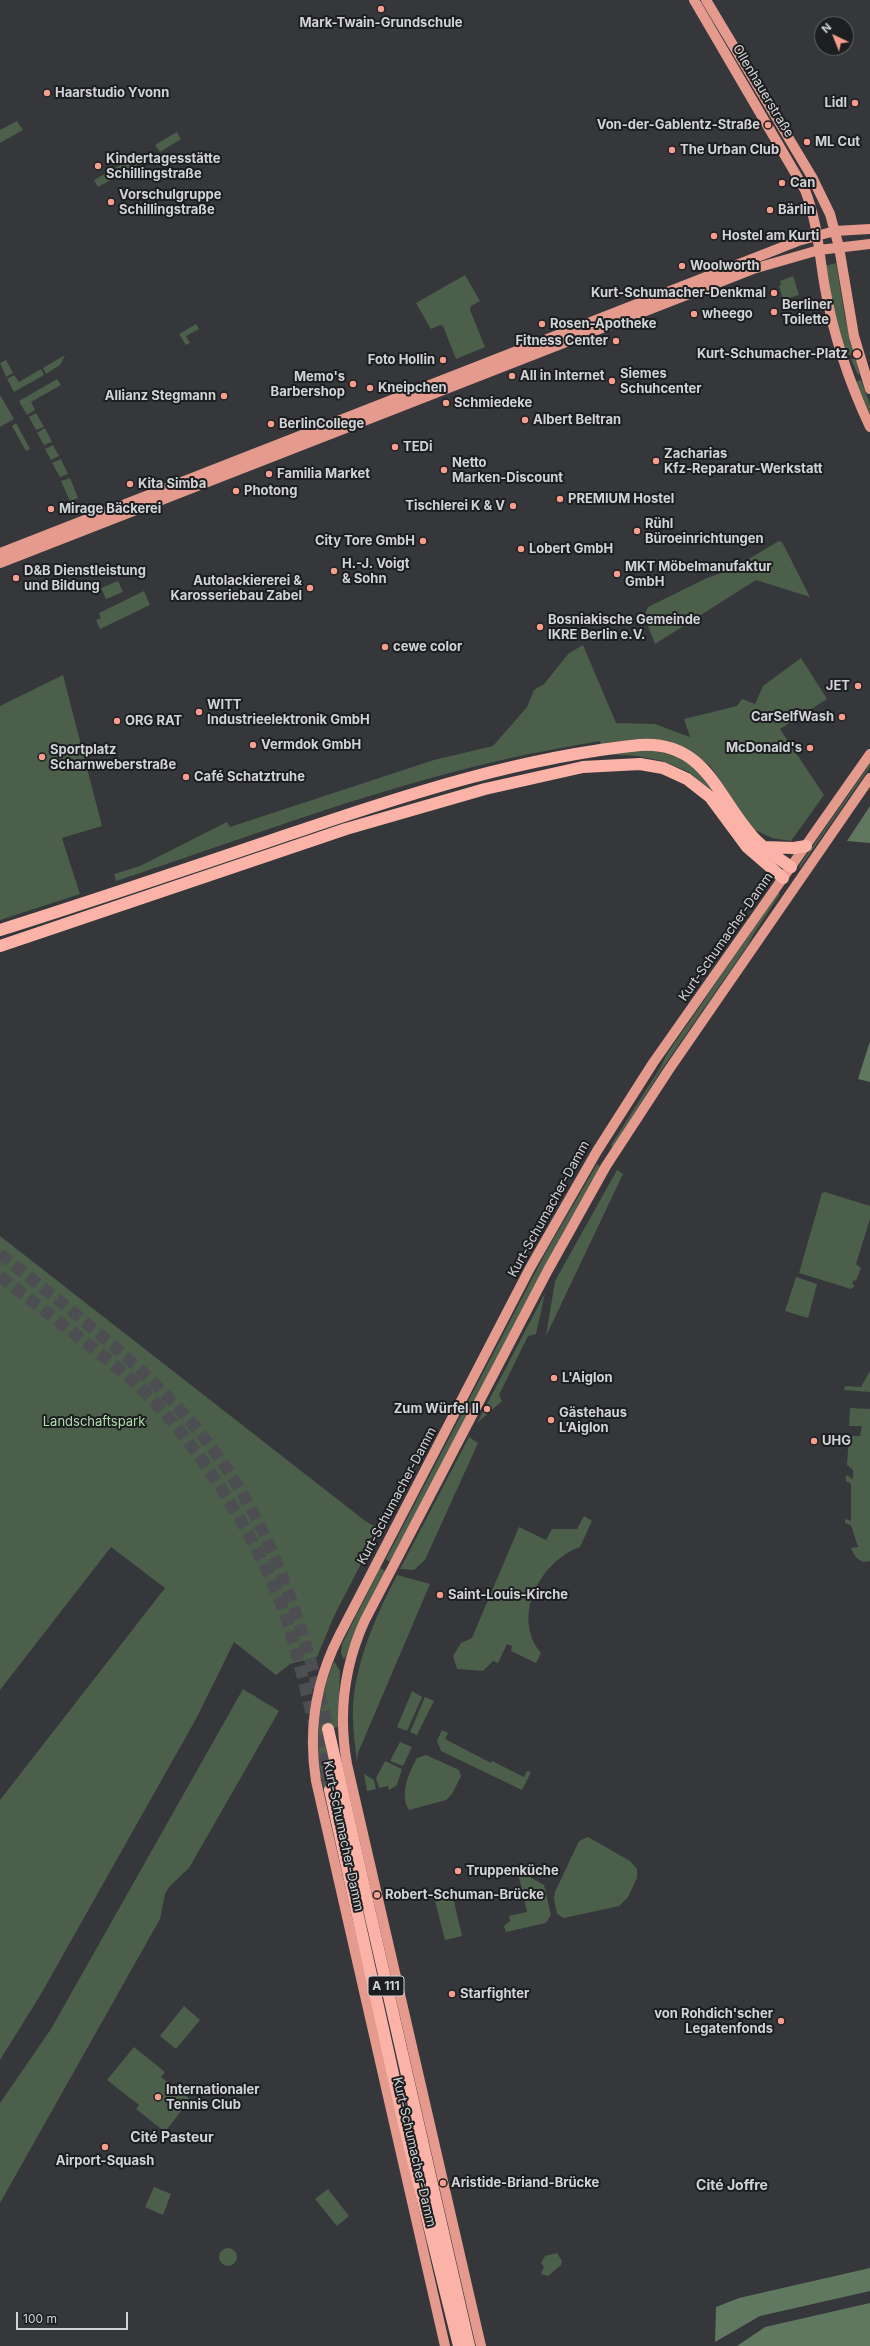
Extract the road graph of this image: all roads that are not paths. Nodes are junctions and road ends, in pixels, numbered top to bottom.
1 (694, 0) edge
2 (706, 0) edge
3 (825, 202) junction
4 (812, 208) junction
5 (870, 229) edge
6 (835, 230) junction
7 (818, 234) junction
8 (870, 244) edge
9 (838, 247) junction
10 (819, 250) junction
11 (870, 389) edge
12 (420, 393) junction
13 (870, 427) edge
14 (28, 547) junction
15 (0, 553) edge
16 (0, 563) edge
17 (870, 754) edge
18 (870, 778) edge
19 (806, 846) junction
20 (763, 847) junction
21 (791, 867) junction
22 (783, 878) junction
23 (800, 881) junction
24 (0, 930) edge
25 (2, 947) edge
26 (597, 1151) junction
27 (611, 1159) junction
28 (328, 1729) tunnel mouth
29 (330, 1790) tunnel mouth
30 (445, 2346) edge
31 (459, 2346) edge
32 (469, 2346) edge
33 (481, 2346) edge

1 - 4 main road, Ollenhauerstraße
2 - 3 main road, Ollenhauerstraße
3 - 4 main road
3 - 6 main road
4 - 7 main road
5 - 6 main road
6 - 7 main road
6 - 9 main road
7 - 10 main road
7 - 12 main road
8 - 9 main road
9 - 10 main road
9 - 11 main road
10 - 12 main road
10 - 13 main road
12 - 14 main road
14 - 15 main road
14 - 16 main road
17 - 19 main road, Kurt-Schumacher-Damm
18 - 23 main road, Kurt-Schumacher-Damm
19 - 20 highway
19 - 21 main road, Kurt-Schumacher-Damm
20 - 21 highway
20 - 24 highway
21 - 22 main road, Kurt-Schumacher-Damm
21 - 23 main road
22 - 23 main road
22 - 25 highway
22 - 26 main road, Kurt-Schumacher-Damm
23 - 27 main road, Kurt-Schumacher-Damm
26 - 27 main road
26 - 30 main road, Kurt-Schumacher-Damm
27 - 33 main road, Kurt-Schumacher-Damm
28 - 32 highway, A 111
29 - 31 highway, A 111

